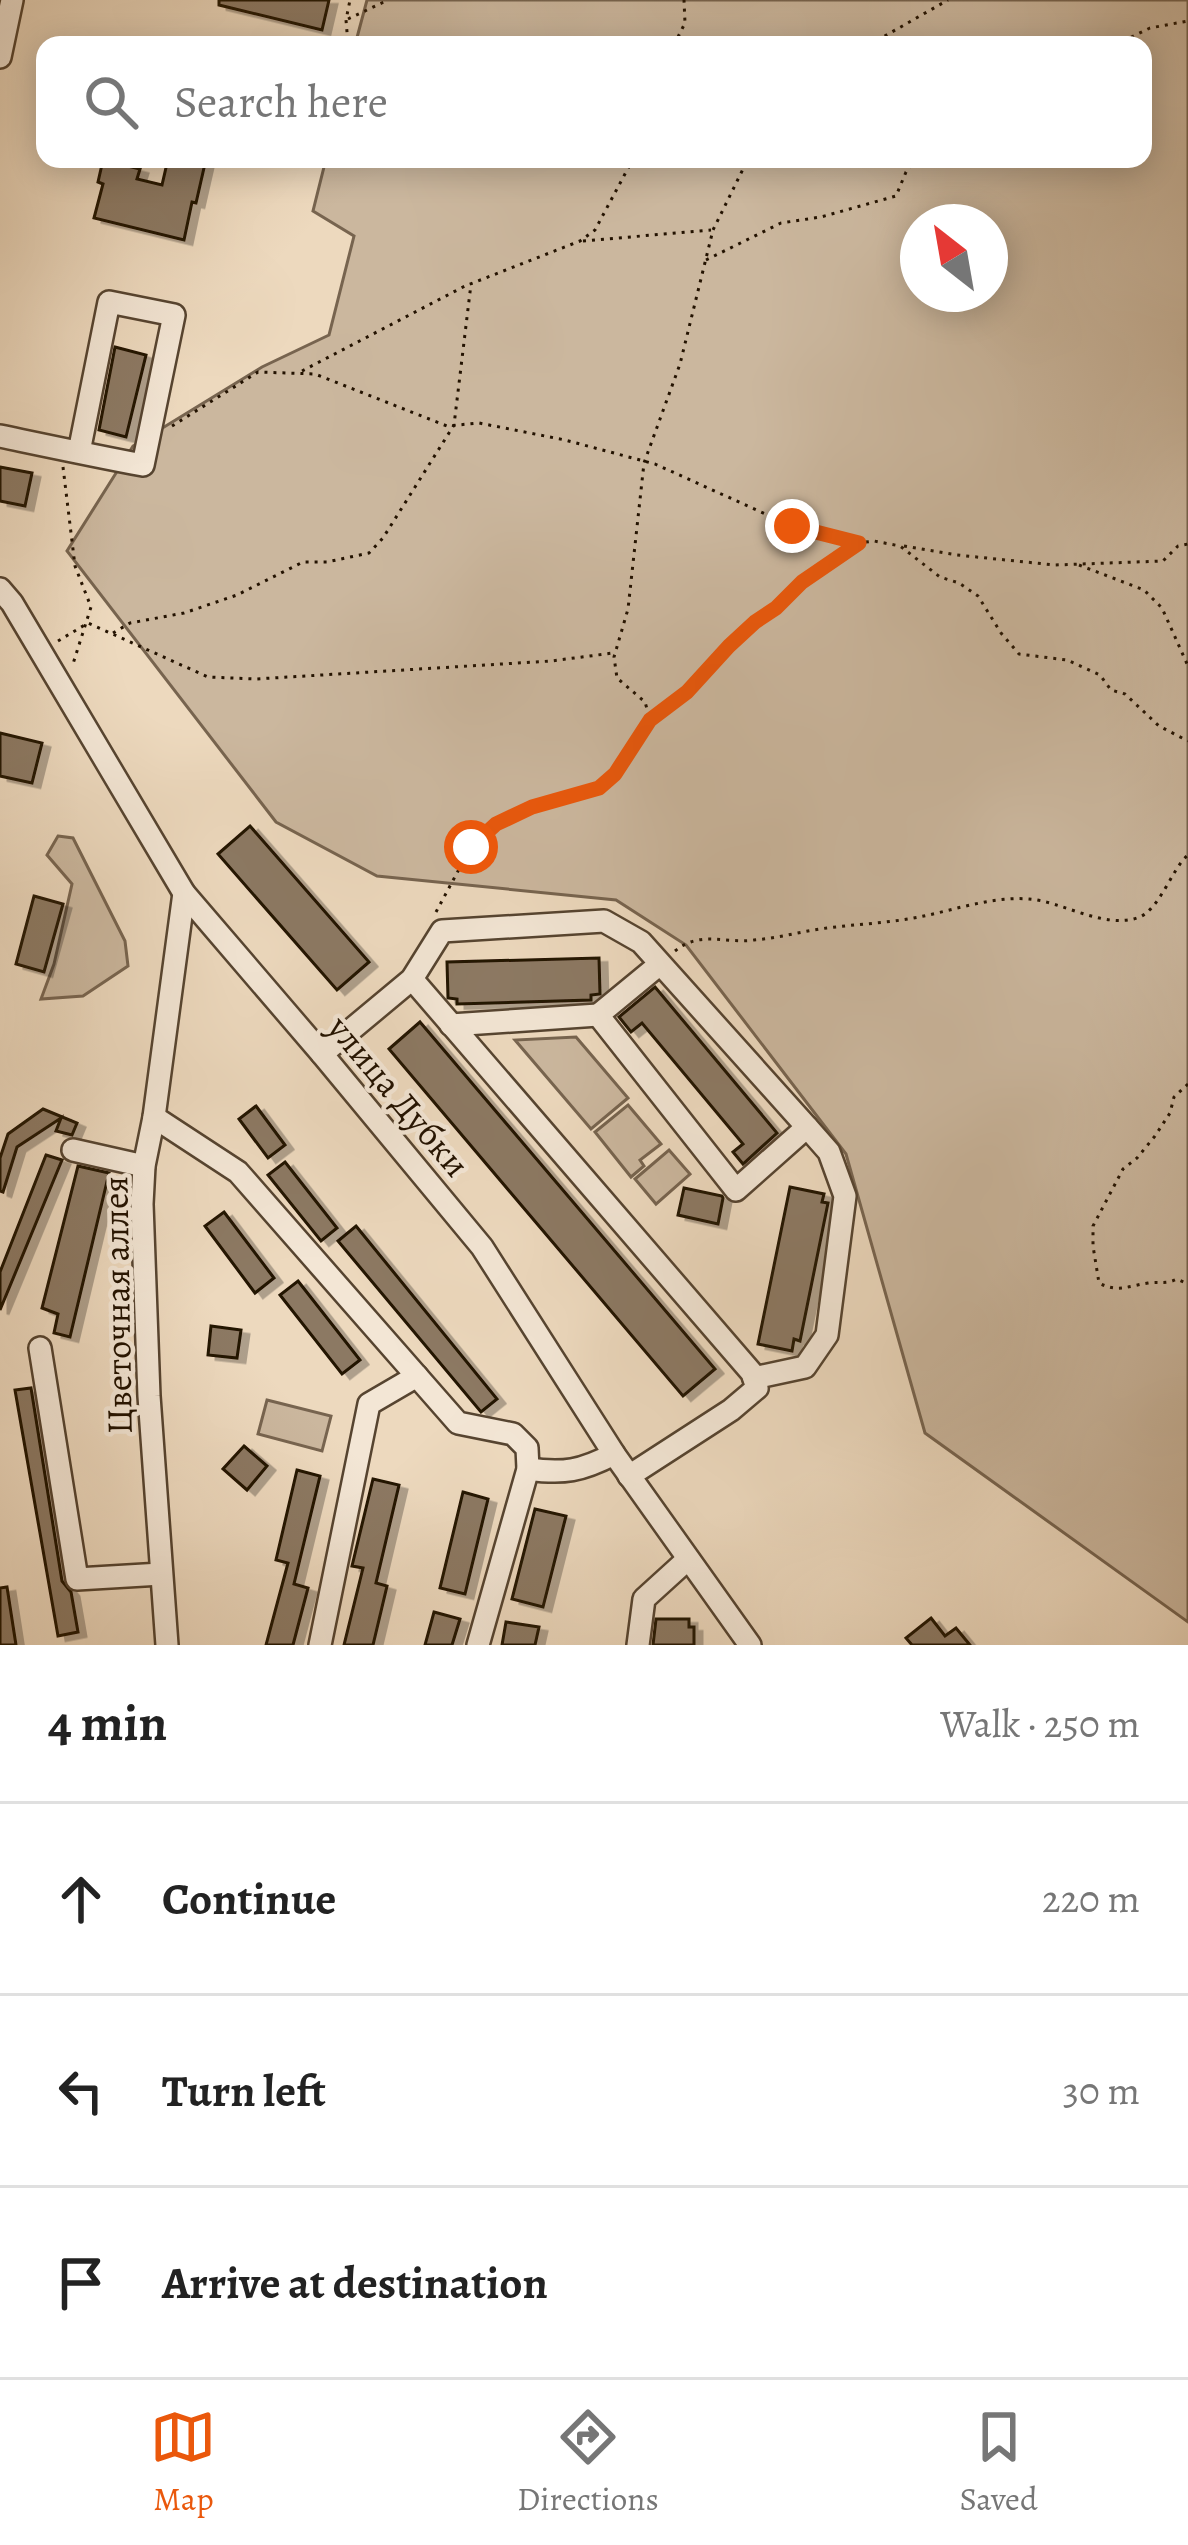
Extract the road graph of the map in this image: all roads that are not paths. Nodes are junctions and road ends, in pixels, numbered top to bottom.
1 (12, 0) edge
2 (0, 57) edge
3 (0, 436) edge
4 (73, 451) junction
5 (0, 589) edge
6 (184, 893) junction
7 (660, 964) junction
8 (412, 979) junction
9 (598, 1015) junction
10 (451, 1025) junction
11 (322, 1054) junction
12 (154, 1117) junction
13 (807, 1127) junction
14 (73, 1150) dead end
15 (144, 1166) junction
16 (40, 1348) dead end
17 (416, 1376) junction
18 (754, 1378) junction
19 (614, 1454) junction
20 (528, 1469) junction
21 (629, 1476) junction
22 (688, 1559) junction
23 (161, 1574) junction
24 (167, 1645) edge
25 (320, 1645) edge
26 (478, 1645) edge
27 (638, 1645) edge
28 (750, 1645) edge

1 - 2 street
3 - 4 street
4 - 4 street
5 - 6 street, улица Дубки
6 - 11 street, улица Дубки
6 - 12 street, Цветочная аллея
7 - 8 street
7 - 9 street
7 - 13 street
8 - 10 street
8 - 11 street
9 - 10 street
9 - 13 street
10 - 18 street
11 - 19 street, улица Дубки
12 - 15 street, Цветочная аллея
12 - 17 street
13 - 18 street
14 - 15 street
15 - 23 street, Цветочная аллея
16 - 23 street
17 - 20 street
17 - 25 street
18 - 21 street
19 - 20 street
19 - 21 street, улица Дубки
20 - 26 street
21 - 22 street, улица Дубки
22 - 27 street
22 - 28 street, улица Дубки
23 - 24 street, Цветочная аллея

